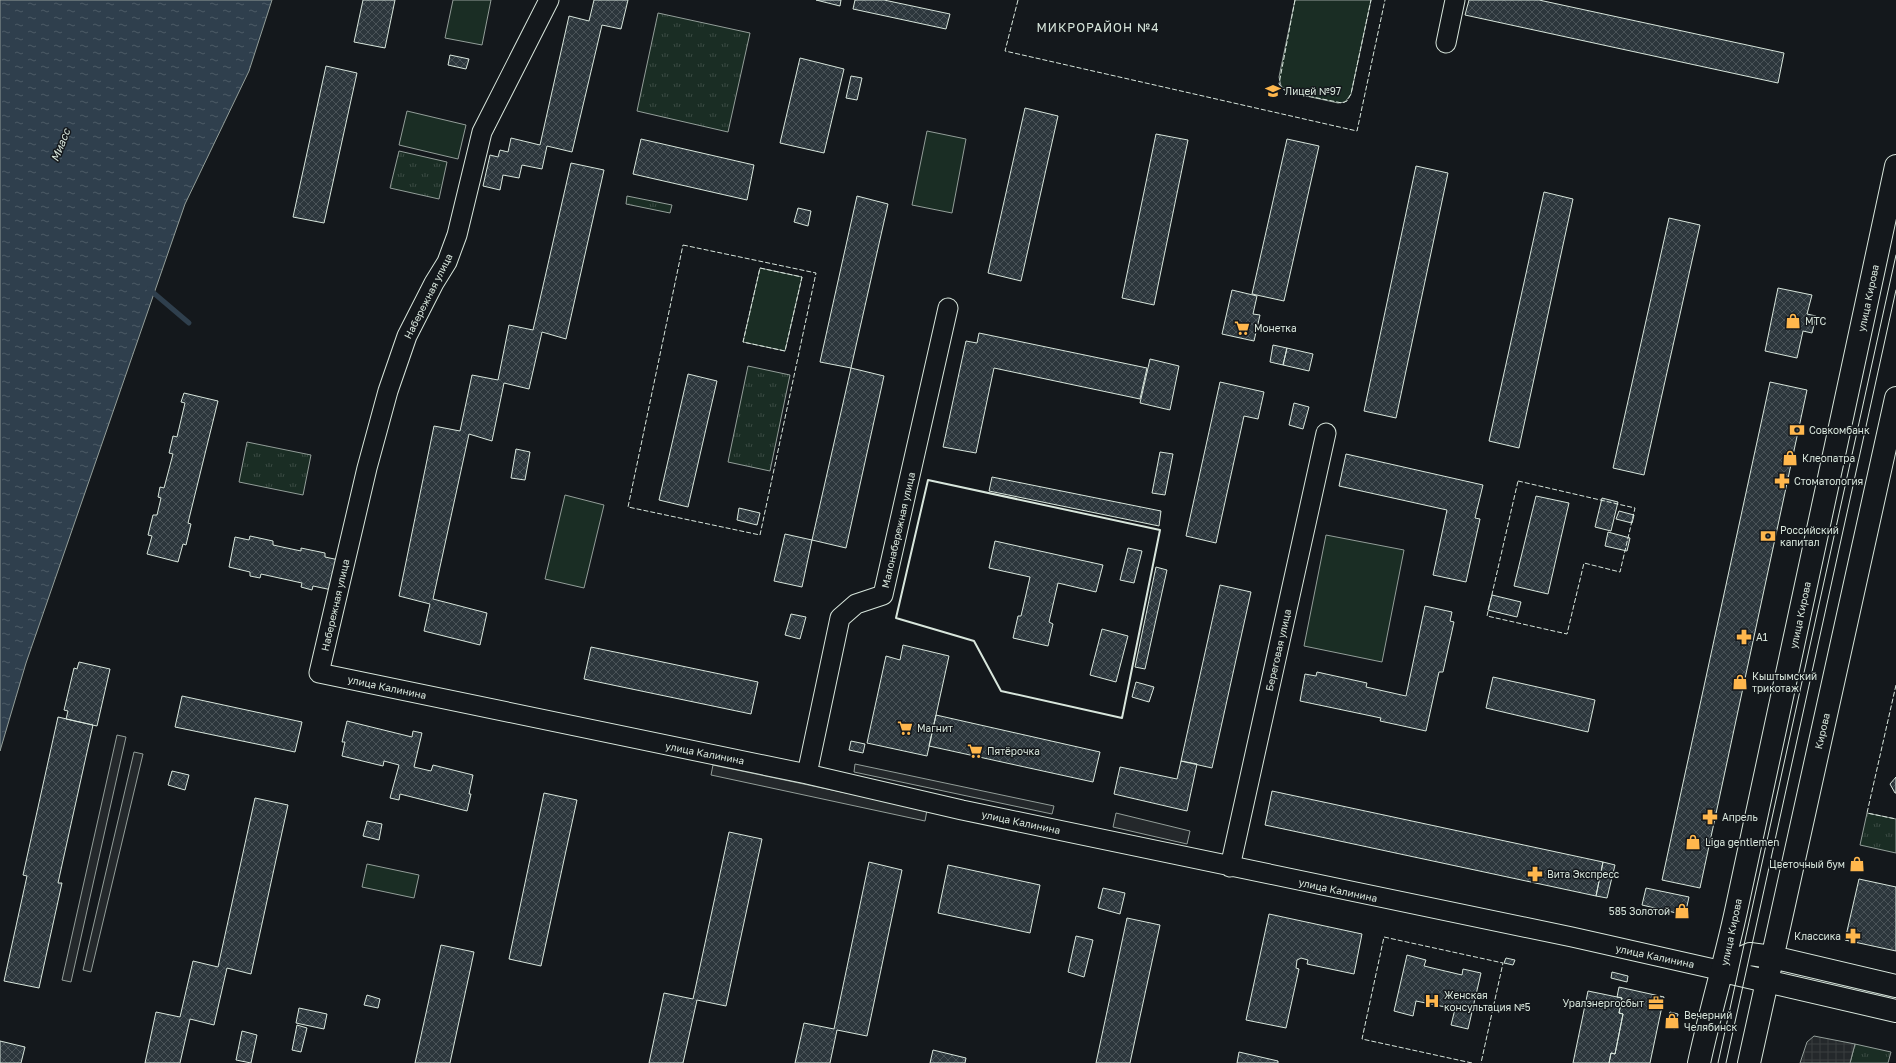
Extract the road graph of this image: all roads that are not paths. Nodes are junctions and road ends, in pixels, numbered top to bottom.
1 (549, 0) edge
2 (1455, 0) edge
3 (1446, 43) dead end
4 (1896, 166) edge
5 (948, 308) dead end
6 (1896, 398) edge
7 (1326, 433) dead end
8 (319, 673) joint
9 (807, 774) junction
10 (1230, 867) junction
11 (1772, 958) junction
12 (1723, 971) junction
13 (1767, 981) junction
14 (1896, 986) edge
15 (1896, 1011) edge
16 (1699, 1063) edge
17 (1749, 1063) edge

1 - 8 street, Набережная улица
2 - 3 street
4 - 12 main road, улица Кирова
5 - 9 street, Малонабережная улица
6 - 11 main road, Кирова
7 - 10 street, Береговая улица
8 - 9 street, улица Калинина
9 - 10 street, улица Калинина
10 - 12 street, улица Калинина
11 - 12 main road
11 - 13 main road, Кирова
11 - 14 main road
12 - 13 main road, улица Калинина
12 - 16 main road, улица Кирова
13 - 15 main road, улица Калинина
13 - 17 main road, Кирова

